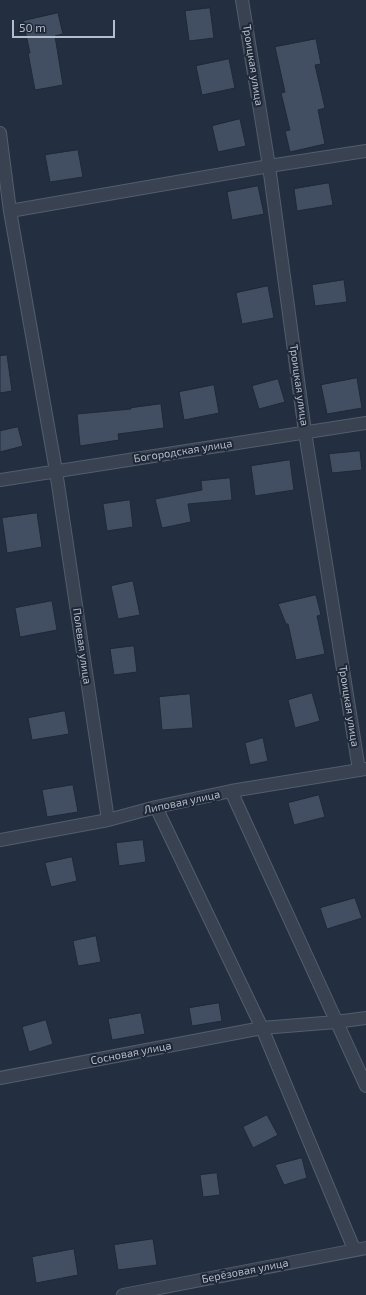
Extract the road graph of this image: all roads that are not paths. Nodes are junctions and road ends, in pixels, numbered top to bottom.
1 (242, 0) edge
2 (0, 133) edge
3 (366, 151) edge
4 (269, 166) junction
5 (10, 211) junction
6 (366, 423) edge
7 (305, 432) junction
8 (56, 471) junction
9 (0, 480) edge
10 (363, 770) edge
11 (231, 792) junction
12 (156, 806) junction
13 (108, 820) junction
14 (0, 840) edge
15 (366, 1018) edge
16 (336, 1022) junction
17 (262, 1028) junction
18 (0, 1078) edge
19 (366, 1086) edge
20 (360, 1248) edge
21 (124, 1295) edge

1 - 4 street, Троицкая улица
2 - 5 street
3 - 4 street
4 - 5 street
4 - 7 street, Троицкая улица
5 - 8 street
6 - 7 street, Богородская улица
7 - 8 street, Богородская улица
7 - 10 street, Троицкая улица
8 - 9 street, Богородская улица
8 - 13 street, Полевая улица
10 - 11 street, Липовая улица
11 - 12 street, Липовая улица
11 - 16 street
12 - 13 street, Липовая улица
12 - 17 street
13 - 14 street, Липовая улица
15 - 16 street, Сосновая улица
16 - 17 street, Сосновая улица
16 - 19 street
17 - 18 street, Сосновая улица
17 - 20 street
20 - 21 street, Берёзовая улица

